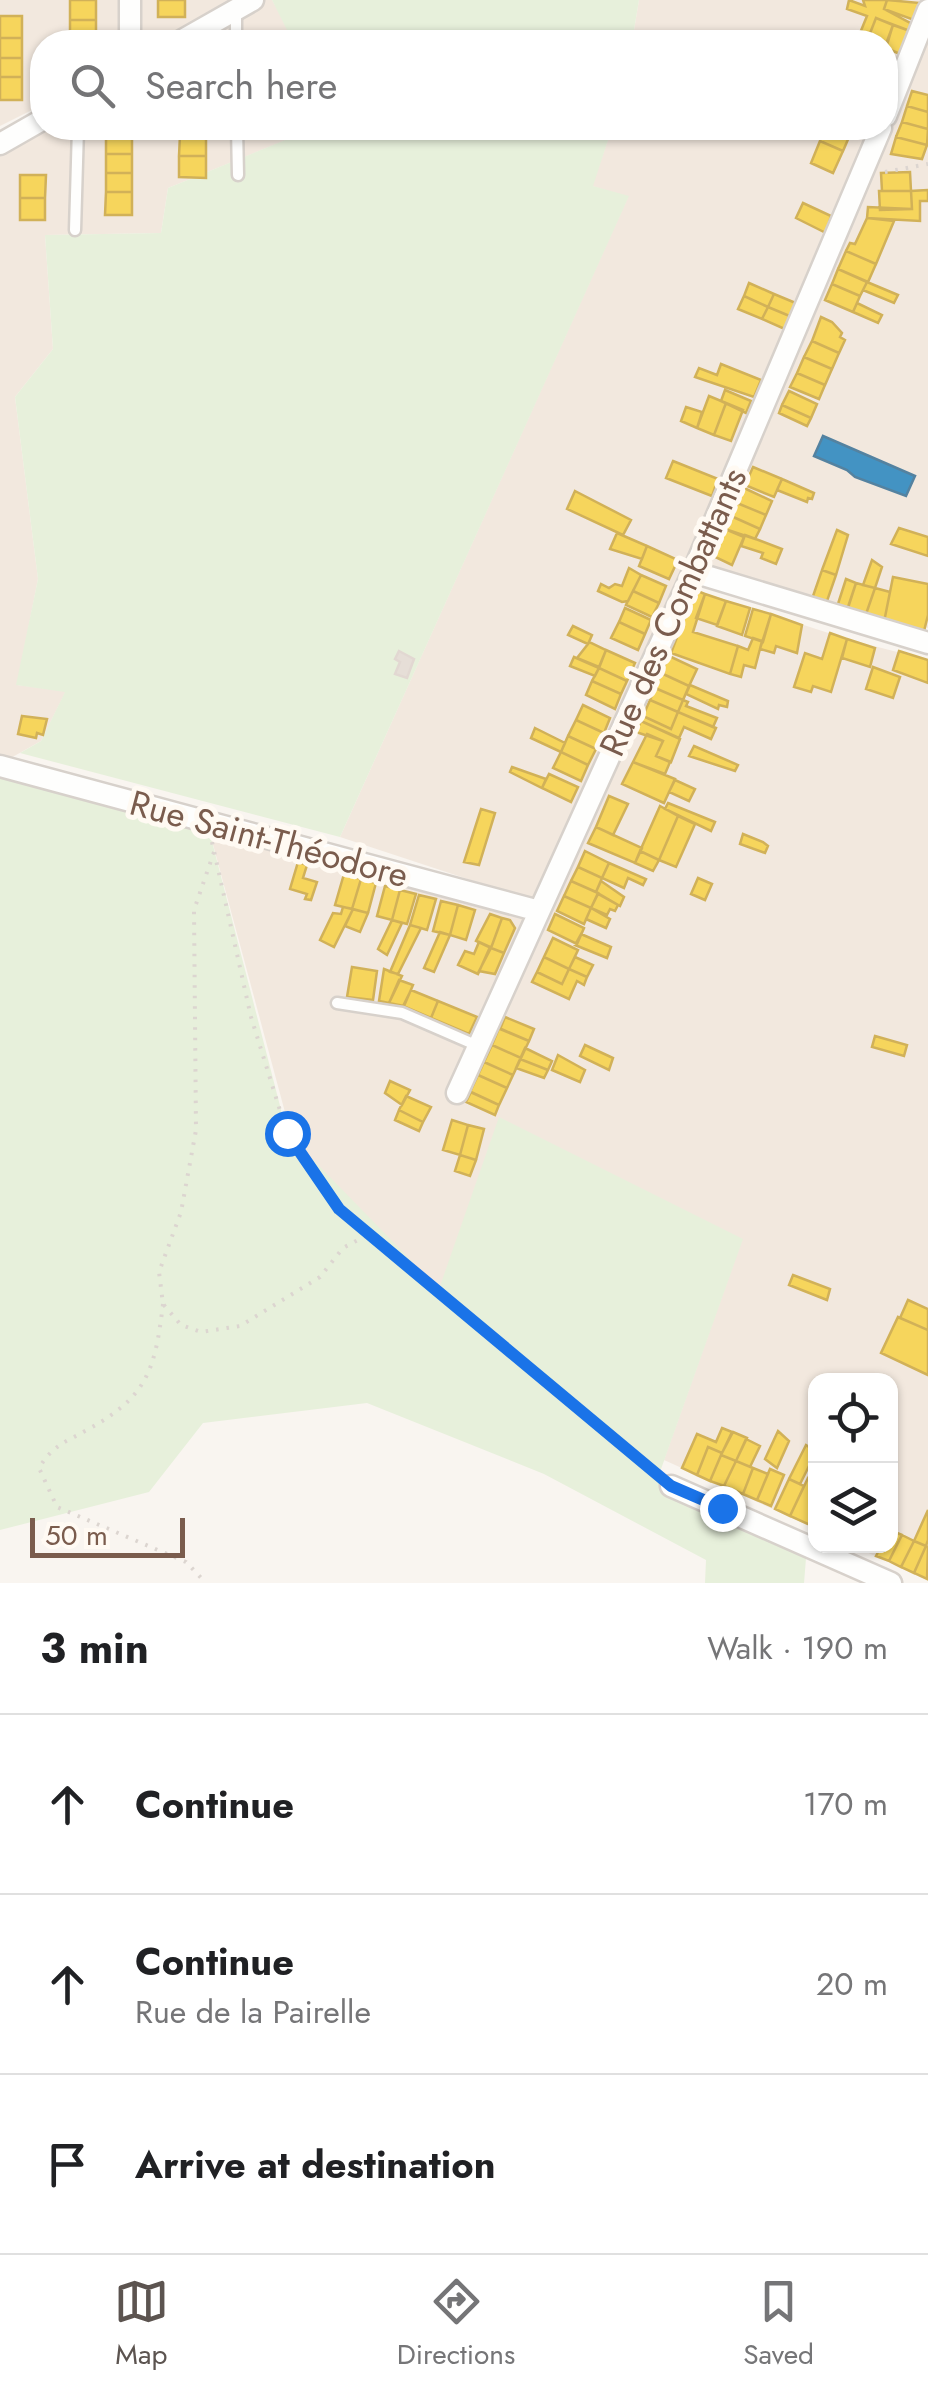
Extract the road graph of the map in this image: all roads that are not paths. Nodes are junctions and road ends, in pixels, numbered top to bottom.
1 (130, 0) edge
2 (920, 0) edge
3 (245, 5) edge
4 (928, 6) edge
5 (130, 30) edge
6 (200, 30) edge
7 (239, 30) edge
8 (898, 85) edge
9 (30, 127) edge
10 (78, 140) edge
11 (238, 140) edge
12 (876, 140) edge
13 (0, 144) edge
14 (238, 174) dead end
15 (75, 230) dead end
16 (693, 572) junction
17 (928, 643) edge
18 (0, 766) edge
19 (539, 911) junction
20 (337, 1002) dead end
21 (478, 1046) junction
22 (457, 1093) dead end
23 (671, 1486) road end
24 (890, 1583) edge

1 - 5 street
2 - 4 lane
3 - 6 street
3 - 7 lane
4 - 8 street
9 - 13 street
10 - 15 lane
11 - 14 lane
12 - 16 street, Rue des Combattants
16 - 17 street
16 - 19 street, Rue des Combattants
18 - 19 street, Rue Saint-Théodore
19 - 21 street, Rue des Combattants
20 - 21 lane
21 - 22 street, Rue des Combattants
23 - 24 street

